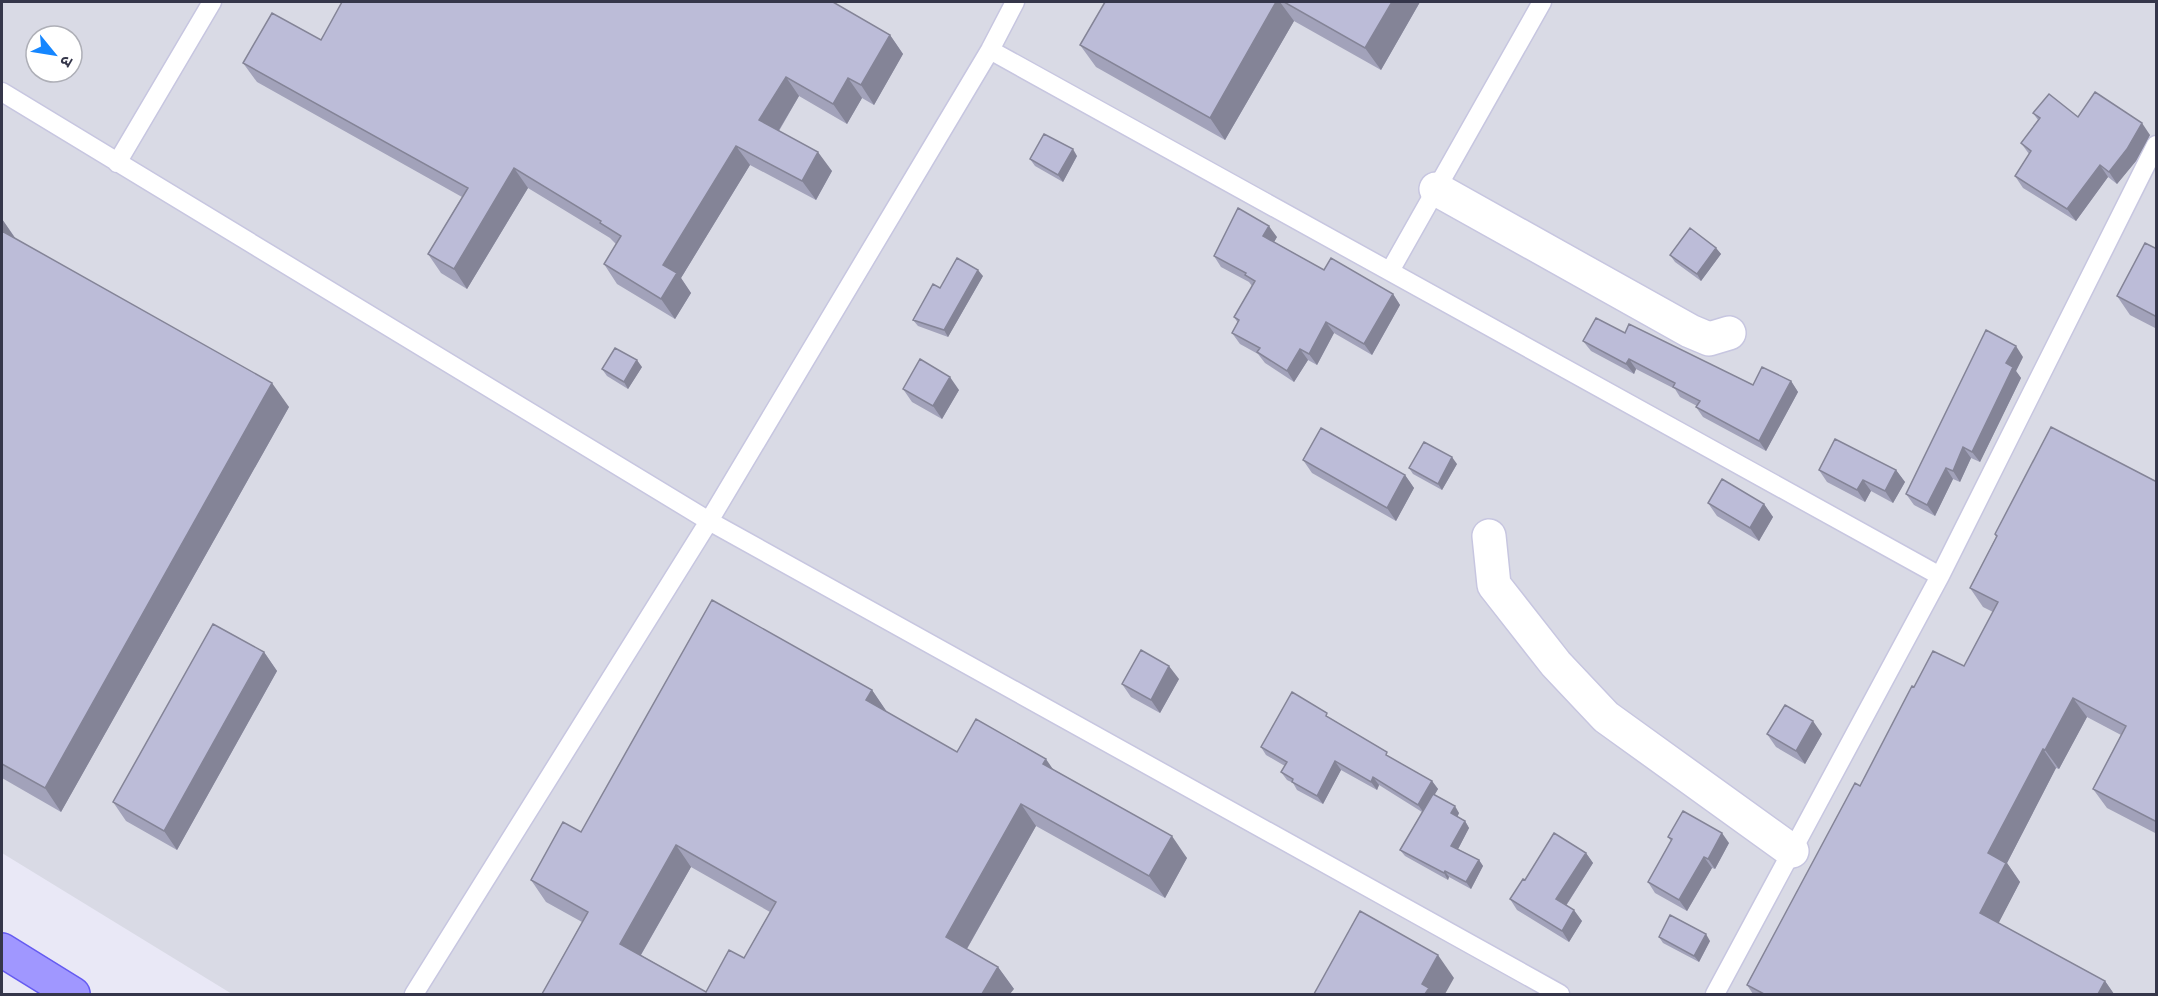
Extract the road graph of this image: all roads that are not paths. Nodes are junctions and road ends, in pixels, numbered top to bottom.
1 (212, 2) edge
2 (1016, 2) edge
3 (1542, 2) edge
4 (990, 50) junction
5 (2, 92) edge
6 (2157, 145) edge
7 (117, 163) junction
8 (1436, 189) junction
9 (1390, 271) junction
10 (1730, 333) dead end
11 (709, 521) junction
12 (1489, 536) dead end
13 (1940, 576) junction
14 (1792, 851) junction
15 (2, 950) edge
16 (73, 994) edge
17 (414, 994) edge
18 (1560, 994) edge
19 (1715, 994) edge

1 - 7 lane
2 - 4 lane
3 - 8 lane
4 - 9 lane
4 - 11 lane
5 - 7 lane
6 - 13 lane
7 - 11 lane
8 - 9 lane
8 - 10 street
9 - 13 lane
11 - 17 lane
11 - 18 lane
12 - 14 street
13 - 14 lane
14 - 19 lane
15 - 16 main road

